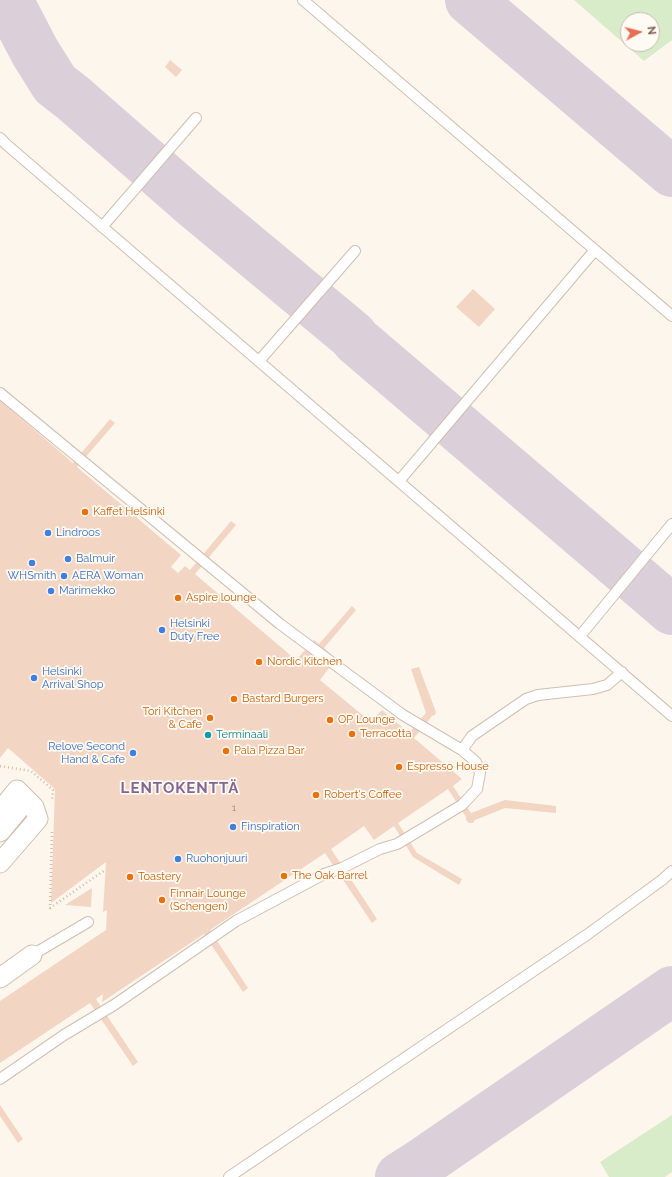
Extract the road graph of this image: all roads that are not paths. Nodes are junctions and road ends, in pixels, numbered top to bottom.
1 (303, 0) edge
2 (196, 118) dead end
3 (0, 138) edge
4 (102, 227) junction
5 (595, 250) junction
6 (355, 252) dead end
7 (672, 316) edge
8 (259, 362) junction
9 (0, 393) edge
10 (399, 481) junction
11 (672, 524) edge
12 (580, 636) junction
13 (622, 672) junction
14 (672, 716) edge
15 (462, 750) junction
16 (38, 804) junction
17 (0, 811) edge
18 (0, 832) edge
19 (0, 848) edge
20 (0, 864) edge
21 (672, 871) edge
22 (88, 922) dead end
23 (32, 955) joint
24 (0, 978) edge
25 (0, 1079) edge
26 (229, 1177) edge

1 - 5 lane
2 - 4 lane
3 - 4 lane
4 - 8 lane
5 - 7 lane
5 - 10 lane
6 - 8 lane
8 - 10 lane
9 - 15 lane
10 - 12 lane
11 - 12 lane
12 - 13 lane
13 - 14 lane
13 - 15 lane
15 - 25 lane
16 - 17 street
16 - 18 street
16 - 19 street
16 - 20 street
21 - 26 lane
22 - 23 lane
23 - 24 street

